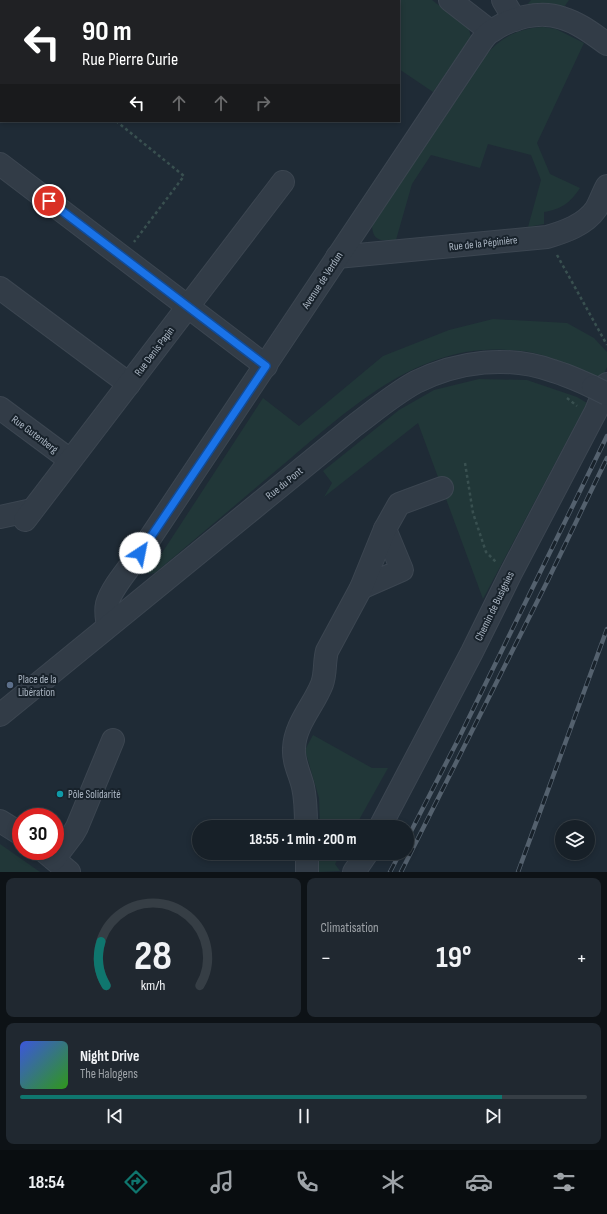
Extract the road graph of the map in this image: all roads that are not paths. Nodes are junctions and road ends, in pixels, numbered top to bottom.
1 (450, 0) edge
2 (503, 0) edge
3 (515, 20) junction
4 (490, 31) junction
5 (607, 44) edge
6 (0, 164) edge
7 (283, 182) dead end
8 (607, 186) edge
9 (337, 257) junction
10 (0, 288) edge
11 (188, 306) junction
12 (266, 366) junction
13 (129, 384) junction
14 (602, 389) edge
15 (0, 408) edge
16 (70, 460) junction
17 (442, 488) dead end
18 (0, 517) edge
19 (385, 529) junction
20 (140, 553) junction
21 (361, 588) junction
22 (147, 595) junction
23 (108, 626) junction
24 (0, 715) edge
25 (113, 740) dead end
26 (306, 820) edge
27 (384, 820) edge
28 (0, 821) edge
29 (12, 828) edge
30 (307, 860) edge
31 (362, 860) edge
32 (56, 861) edge
33 (307, 872) edge
34 (354, 872) edge

1 - 4 street
2 - 3 street
3 - 4 street, Avenue de Verdun
3 - 5 street
4 - 9 street, Avenue de Verdun
6 - 11 street
7 - 11 street, Rue Denis Papin
8 - 9 street, Rue de la Pépinière
9 - 12 street, Avenue de Verdun
10 - 13 street
11 - 12 street
11 - 13 street, Rue Denis Papin
12 - 20 street, Avenue de Verdun
13 - 16 street, Rue Denis Papin
14 - 22 street, Rue du Pont
14 - 27 street, Chemin de Busignies
15 - 16 street, Rue Gutenberg
16 - 18 street, Rue Denis Papin
17 - 19 street
19 - 21 street
19 - 21 street
20 - 22 street, Avenue de Verdun
20 - 23 street, Avenue de Verdun
21 - 26 street
22 - 23 street, Rue du Pont
23 - 24 street, Rue du Pont
25 - 32 street
28 - 29 street
30 - 33 street
31 - 34 street

